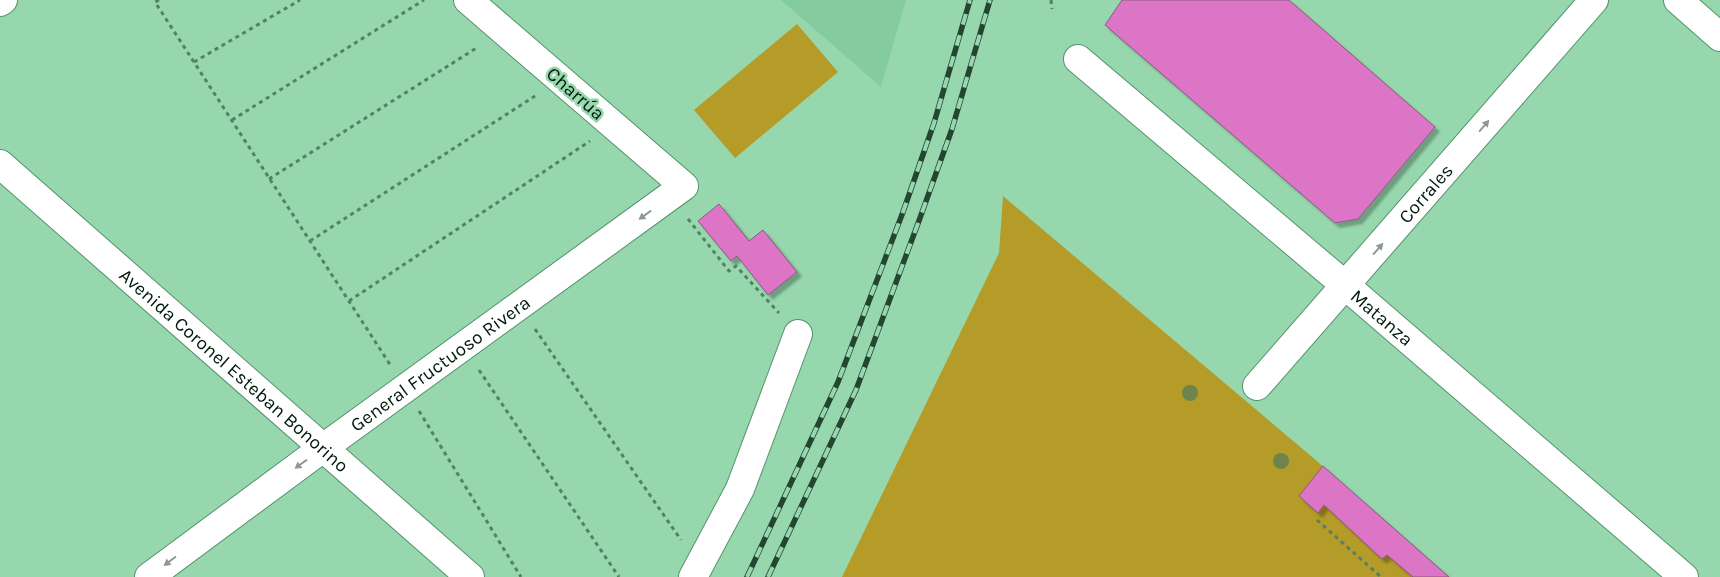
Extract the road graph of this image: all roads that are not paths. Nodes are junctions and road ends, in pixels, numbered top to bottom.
1 (3, 0) edge
2 (468, 0) edge
3 (1594, 0) edge
4 (1678, 0) edge
5 (0, 2) edge
6 (1720, 37) edge
7 (1078, 58) dead end
8 (0, 164) edge
9 (677, 191) joint
10 (1346, 286) junction
11 (798, 334) road end
12 (1256, 386) dead end
13 (323, 448) junction
14 (696, 572) edge
15 (149, 577) edge
16 (470, 577) edge
17 (1684, 577) edge

1 - 5 street
2 - 9 street, Charrúa
10 -> 3 street, Corrales
4 - 6 street
7 - 10 street, Matanza
8 - 13 street, Avenida Coronel Esteban Bonorino
9 -> 13 street, General Fructuoso Rivera
10 - 12 street, Corrales
10 - 17 street, Matanza
11 - 14 street
13 -> 15 street, General Fructuoso Rivera
13 - 16 street, Avenida Coronel Esteban Bonorino

